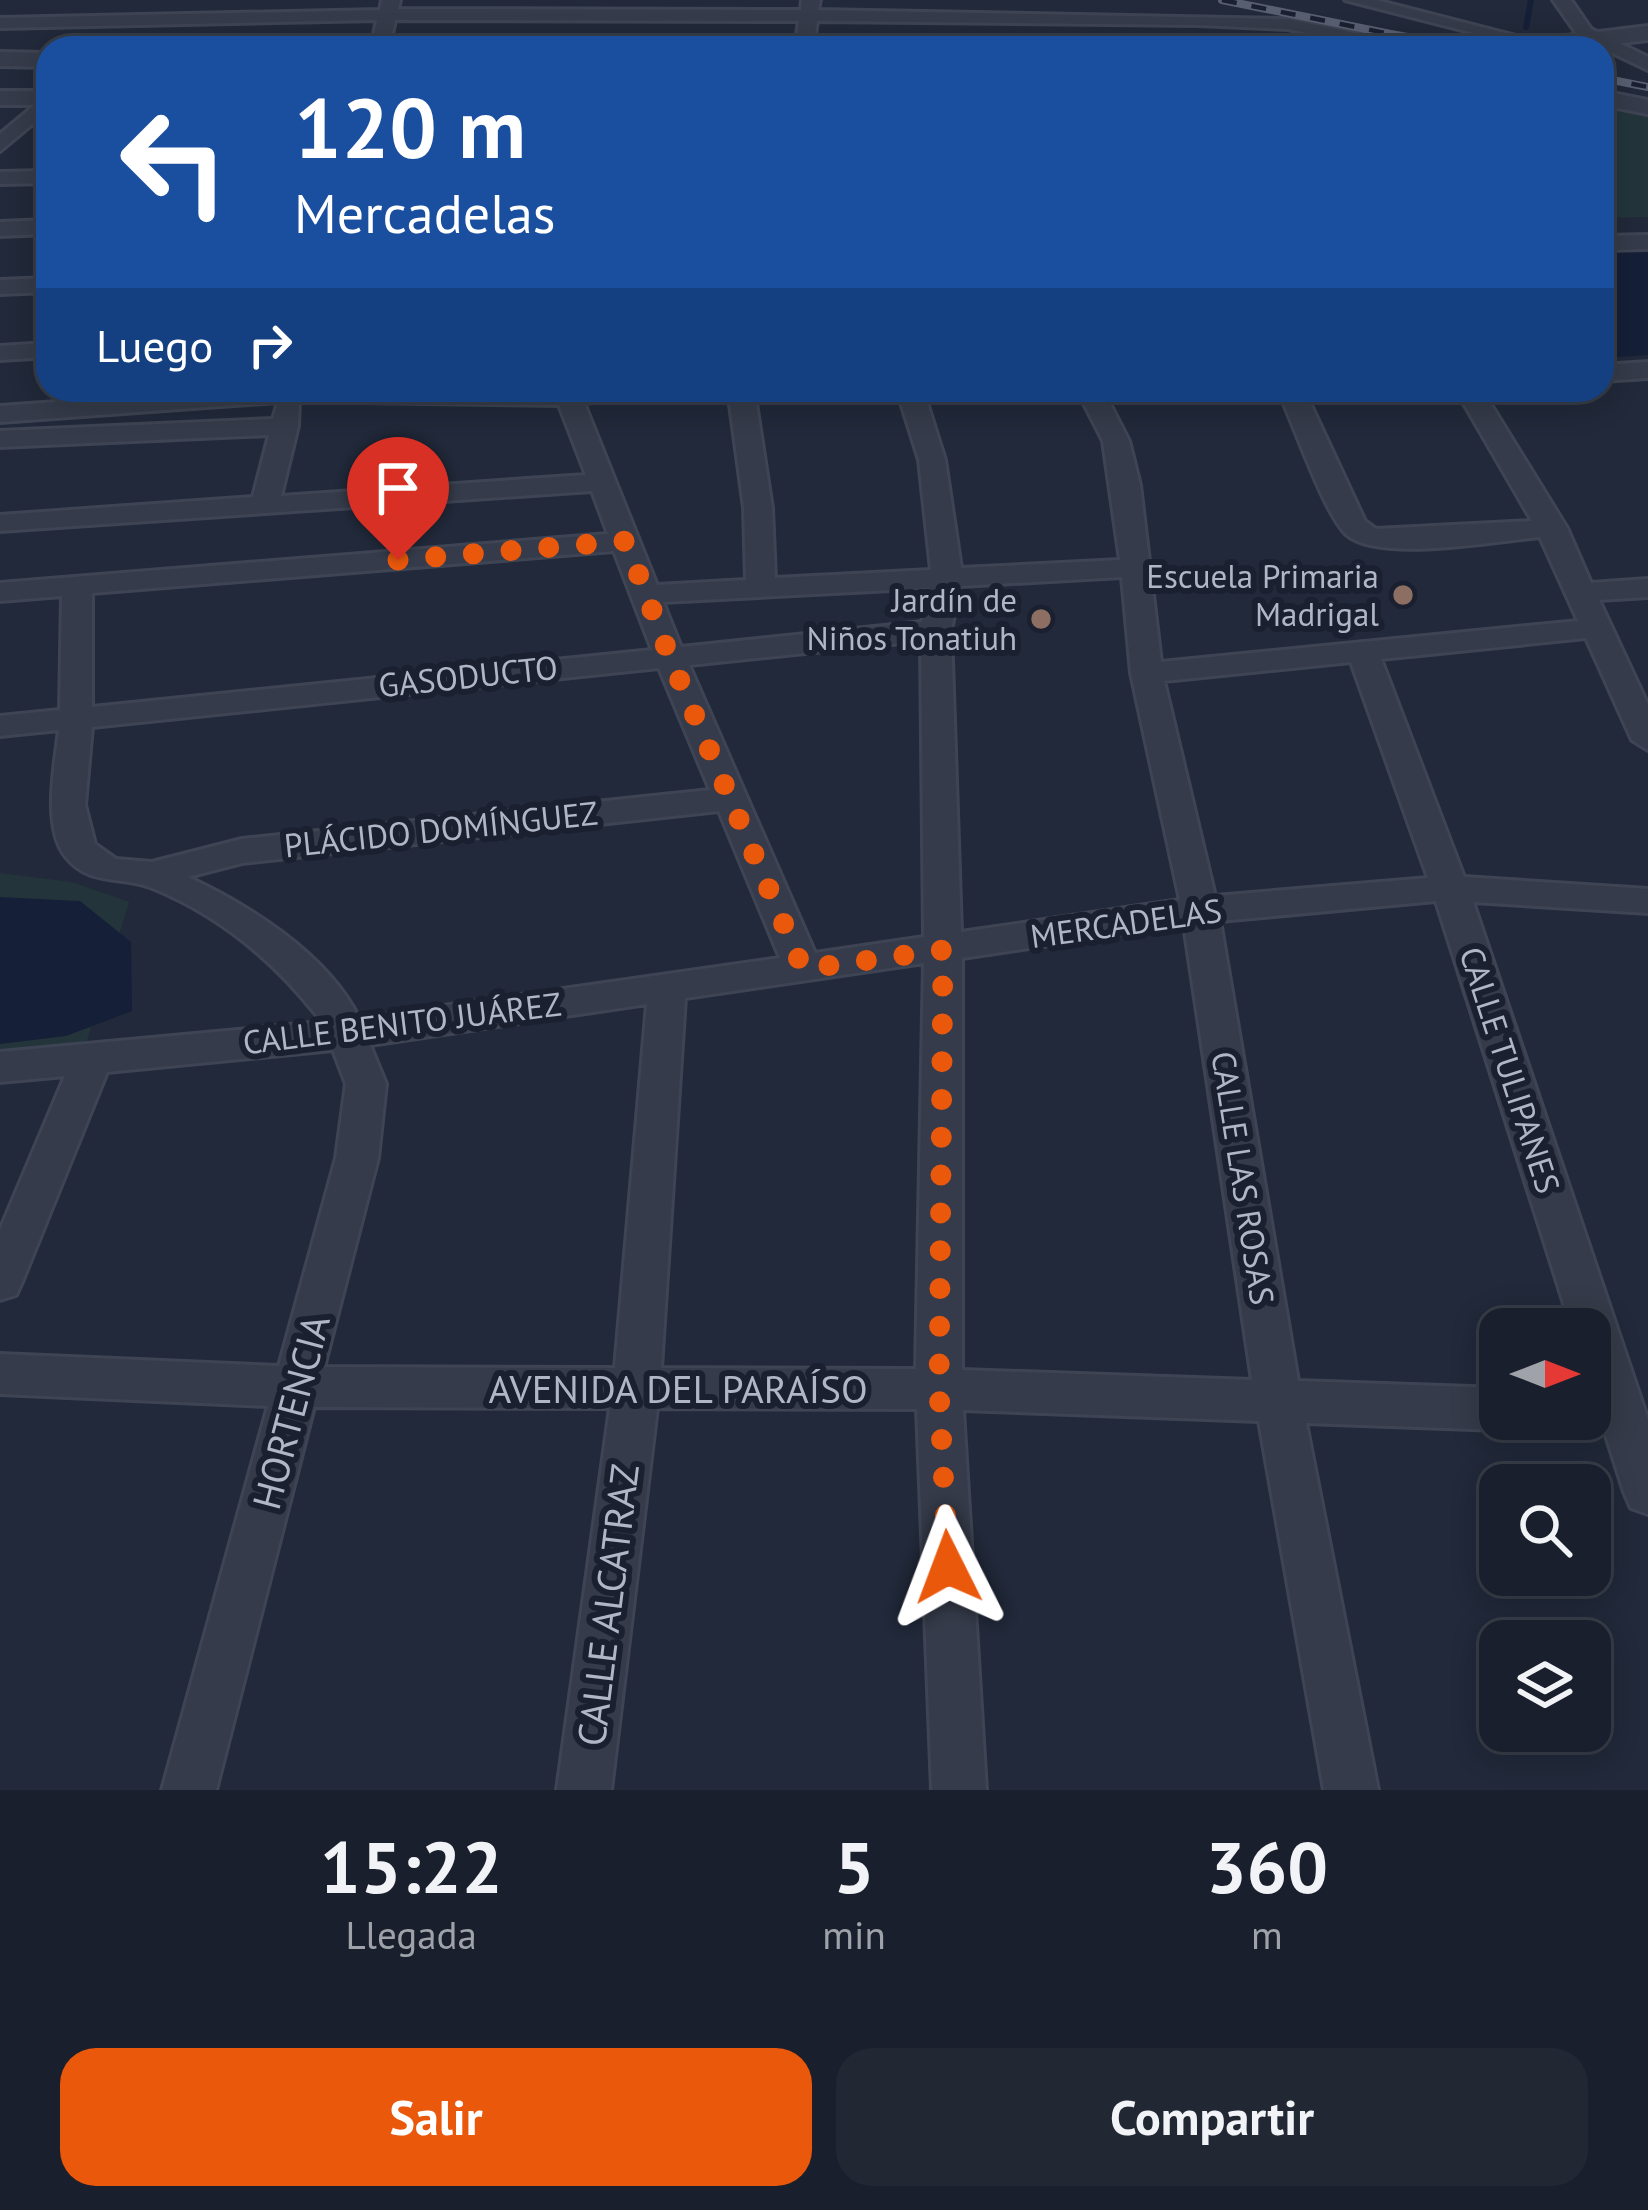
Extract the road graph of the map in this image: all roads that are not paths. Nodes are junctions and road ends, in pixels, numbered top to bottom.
1 (157, 0) edge
2 (1354, 0) edge
3 (1428, 0) edge
4 (1562, 0) edge
5 (1195, 6) edge
6 (810, 7) edge
7 (391, 8) edge
8 (1477, 19) junction
9 (0, 23) edge
10 (127, 29) junction
11 (1648, 33) edge
12 (1203, 36) edge
13 (1344, 36) edge
14 (1374, 36) edge
15 (1511, 36) edge
16 (1591, 36) edge
17 (1606, 36) edge
18 (1614, 48) edge
19 (0, 59) edge
20 (36, 60) edge
21 (1648, 64) edge
22 (0, 98) edge
23 (36, 99) edge
24 (1614, 100) edge
25 (1648, 107) edge
26 (36, 110) edge
27 (36, 135) edge
28 (4, 138) edge
29 (36, 177) edge
30 (0, 178) edge
31 (36, 228) edge
32 (0, 229) edge
33 (1648, 242) edge
34 (1614, 243) edge
35 (36, 285) edge
36 (0, 286) edge
37 (36, 351) edge
38 (0, 353) edge
39 (159, 402) edge
40 (290, 402) edge
41 (571, 402) edge
42 (743, 402) edge
43 (914, 402) edge
44 (1093, 402) edge
45 (1297, 402) edge
46 (1477, 402) edge
47 (0, 414) edge
48 (285, 425) junction
49 (0, 440) edge
50 (604, 482) junction
51 (265, 506) junction
52 (0, 523) edge
53 (1552, 528) junction
54 (626, 541) junction
55 (1132, 568) junction
56 (947, 577) junction
57 (77, 586) junction
58 (1648, 588) edge
59 (761, 590) junction
60 (0, 592) edge
61 (1580, 593) junction
62 (648, 594) junction
63 (1596, 628) junction
64 (936, 630) junction
65 (1363, 652) junction
66 (669, 655) junction
67 (1147, 673) junction
68 (76, 719) junction
69 (0, 725) edge
70 (1648, 740) edge
71 (732, 800) junction
72 (152, 874) junction
73 (1450, 888) junction
74 (1648, 901) edge
75 (1200, 910) junction
76 (943, 950) junction
77 (803, 969) junction
78 (667, 990) junction
79 (348, 1034) junction
80 (93, 1057) junction
81 (0, 1067) edge
82 (0, 1282) edge
83 (0, 1375) edge
84 (298, 1387) junction
85 (939, 1389) junction
86 (636, 1390) junction
87 (1278, 1399) junction
88 (1479, 1408) edge
89 (1620, 1415) edge
90 (1648, 1492) edge
91 (189, 1790) edge
92 (584, 1790) edge
93 (959, 1790) edge
94 (1351, 1790) edge

1 - 10 street
2 - 8 street
3 - 8 street
4 - 16 street
5 - 6 street
5 - 12 street
5 - 13 street
5 - 14 street
6 - 7 street
7 - 10 street
8 - 15 street
9 - 10 street
11 - 17 street
18 - 21 street
19 - 20 street
22 - 23 street
24 - 25 street
26 - 28 street
27 - 28 street
29 - 30 street
31 - 32 street
33 - 34 street
35 - 36 street
37 - 38 street
39 - 47 street
40 - 48 street
41 - 50 street
42 - 59 street
43 - 56 street
44 - 55 street, CALLE LAS ROSAS
45 - 53 street
46 - 53 street
48 - 49 street
48 - 51 street
50 - 51 street
50 - 54 street
51 - 52 street
53 - 61 street
54 - 57 street
54 - 62 street
55 - 56 street
55 - 67 street, CALLE LAS ROSAS
56 - 59 street
56 - 64 street
57 - 60 street
57 - 68 street
58 - 61 street
59 - 62 street
61 - 63 street
62 - 66 street
63 - 65 street
63 - 70 street
64 - 66 street, GASODUCTO
64 - 76 street
65 - 67 street
65 - 73 street, CALLE TULIPANES
66 - 68 street, GASODUCTO
66 - 71 street
67 - 75 street, CALLE LAS ROSAS
68 - 69 street, GASODUCTO
68 - 72 street
71 - 72 street, PLÁCIDO DOMÍNGUEZ
71 - 77 street
72 - 79 street, HORTENCIA
73 - 74 street, MERCADELAS
73 - 75 street, MERCADELAS
73 - 89 street, CALLE TULIPANES
75 - 76 street, MERCADELAS
75 - 87 street, CALLE LAS ROSAS
76 - 77 street, MERCADELAS
76 - 85 street
77 - 78 street, CALLE BENITO JUÁREZ
78 - 79 street, CALLE BENITO JUÁREZ
78 - 86 street, CALLE ALCATRAZ
79 - 80 street, CALLE BENITO JUÁREZ
79 - 84 street, HORTENCIA
80 - 81 street, CALLE BENITO JUÁREZ
80 - 82 street
83 - 84 street, AVENIDA DEL PARAÍSO
84 - 86 street, AVENIDA DEL PARAÍSO
84 - 91 street, HORTENCIA
85 - 86 street, AVENIDA DEL PARAÍSO
85 - 87 street, AVENIDA DEL PARAÍSO
85 - 93 street
86 - 92 street, CALLE ALCATRAZ
87 - 88 street, AVENIDA DEL PARAÍSO
87 - 94 street, CALLE LAS ROSAS
89 - 90 street, CALLE TULIPANES

